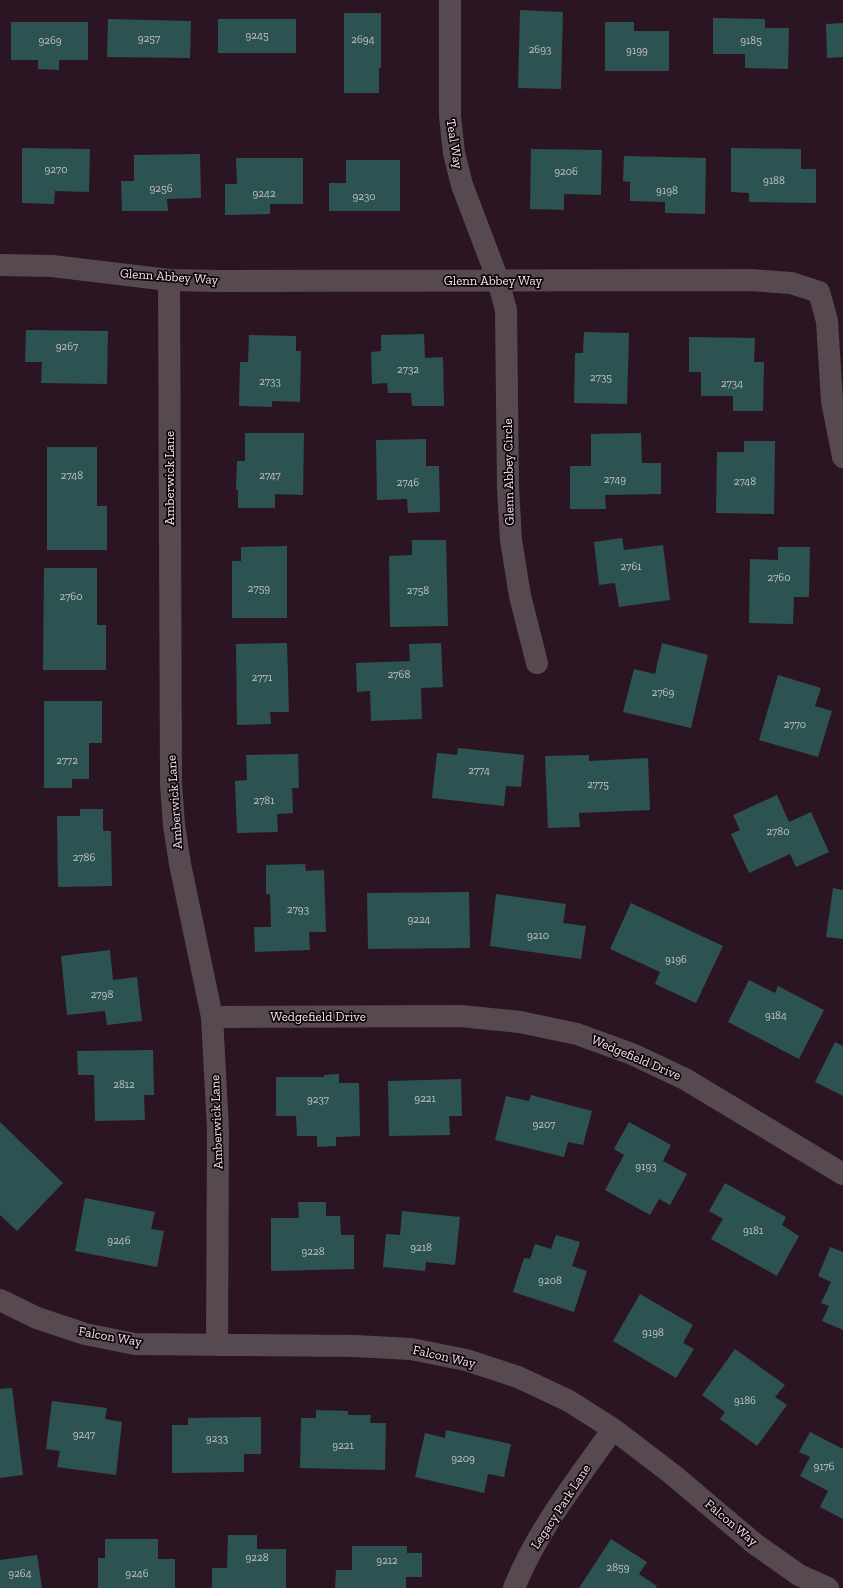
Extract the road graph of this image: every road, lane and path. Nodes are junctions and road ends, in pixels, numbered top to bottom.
1 (450, 0) edge
2 (0, 265) edge
3 (169, 280) junction
4 (498, 280) junction
5 (843, 457) edge
6 (537, 662) dead end
7 (212, 1017) junction
8 (843, 1174) edge
9 (0, 1300) edge
10 (217, 1345) junction
11 (613, 1428) junction
12 (514, 1588) edge
13 (828, 1588) edge

1 - 4 street, Teal Way
2 - 3 street, Glenn Abbey Way
3 - 4 street, Glenn Abbey Way
3 - 7 street, Amberwick Lane
4 - 5 street, Glenn Abbey Way
4 - 6 street, Glenn Abbey Circle
7 - 8 street, Wedgefield Drive
7 - 10 street, Amberwick Lane
9 - 10 street, Falcon Way
10 - 11 street, Falcon Way
11 - 12 street, Legacy Park Lane
11 - 13 street, Falcon Way

